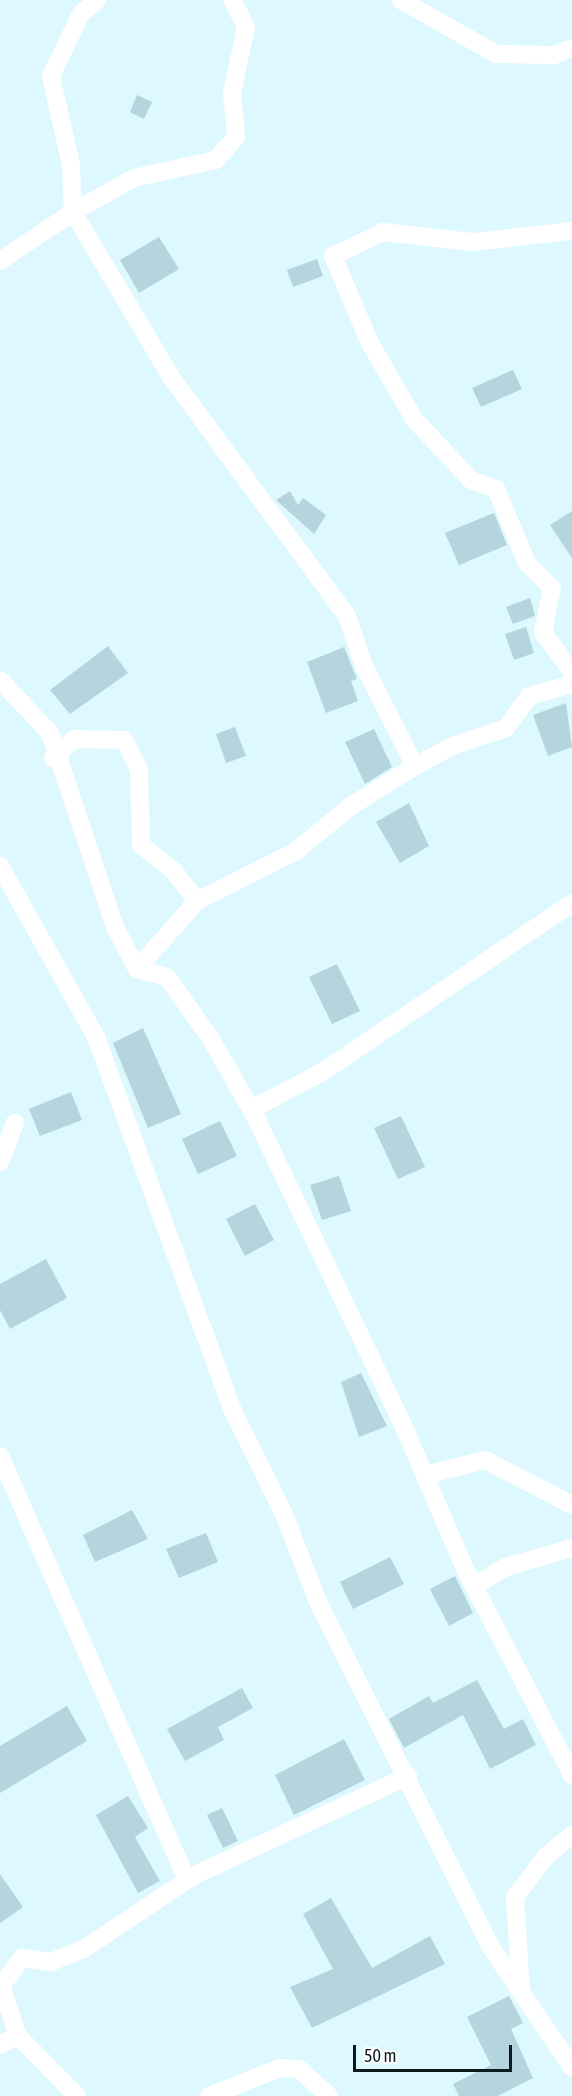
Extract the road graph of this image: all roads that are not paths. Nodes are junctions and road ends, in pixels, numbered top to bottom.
1 (97, 0) edge
2 (232, 0) edge
3 (401, 0) edge
4 (572, 48) edge
5 (73, 212) junction
6 (572, 231) edge
7 (0, 261) edge
8 (572, 672) edge
9 (0, 680) edge
10 (572, 684) edge
11 (53, 758) junction
12 (415, 766) junction
13 (0, 866) edge
14 (197, 901) junction
15 (572, 903) edge
16 (137, 969) junction
17 (252, 1110) junction
18 (15, 1123) dead end
19 (0, 1162) edge
20 (0, 1456) edge
21 (425, 1474) junction
22 (7, 1496) edge
23 (572, 1505) edge
24 (572, 1548) edge
25 (475, 1586) junction
26 (572, 1775) edge
27 (408, 1776) junction
28 (572, 1835) edge
29 (187, 1880) junction
30 (2, 1983) edge
31 (521, 1992) junction
32 (18, 2036) junction
33 (0, 2045) edge
34 (572, 2067) edge
35 (77, 2096) edge
36 (209, 2096) edge
37 (330, 2096) edge

1 - 5 street
2 - 5 street
3 - 4 street
5 - 7 street
5 - 12 street
6 - 8 street
9 - 11 street
10 - 12 street
11 - 14 street
11 - 16 street
12 - 14 street
13 - 27 street
14 - 16 street
15 - 17 street
16 - 17 street
17 - 21 street
18 - 19 street
20 - 22 street
21 - 23 street
21 - 25 street
22 - 29 street
24 - 25 street
25 - 26 street
27 - 29 street
27 - 31 street
28 - 31 street
29 - 30 street
30 - 32 street
31 - 34 street
32 - 33 street
32 - 35 street
36 - 37 street

